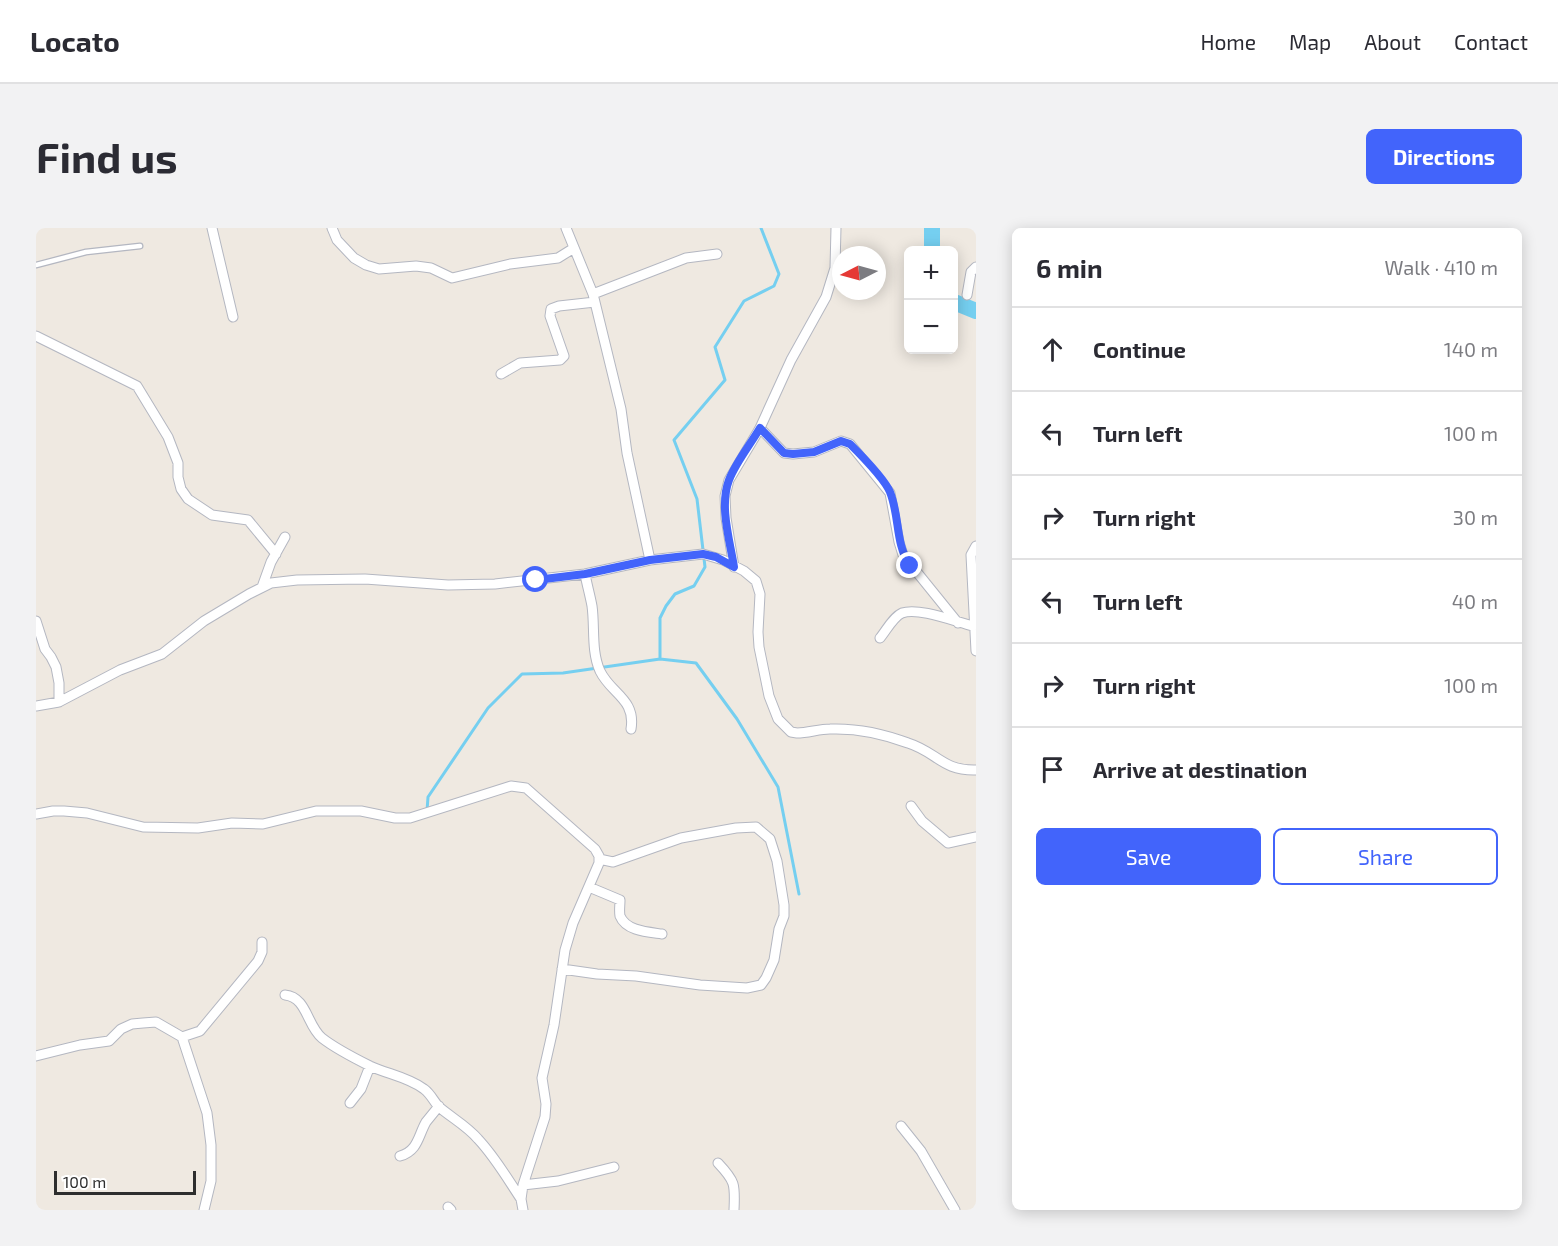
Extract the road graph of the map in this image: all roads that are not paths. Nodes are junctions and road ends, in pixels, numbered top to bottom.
1 (212, 228) edge
2 (332, 228) edge
3 (566, 228) edge
4 (836, 228) edge
5 (140, 246) dead end
6 (574, 248) junction
7 (717, 254) dead end
8 (36, 265) edge
9 (976, 267) edge
10 (967, 295) dead end
11 (594, 298) junction
12 (233, 317) dead end
13 (36, 336) edge
14 (501, 374) dead end
15 (760, 428) junction
16 (285, 537) dead end
17 (976, 546) edge
18 (276, 554) junction
19 (650, 560) junction
20 (734, 567) junction
21 (585, 574) junction
22 (262, 587) junction
23 (36, 621) edge
24 (958, 623) junction
25 (973, 627) junction
26 (880, 638) dead end
27 (976, 651) edge
28 (59, 702) junction
29 (36, 706) edge
30 (631, 729) dead end
31 (976, 771) edge
32 (911, 806) dead end
33 (36, 814) edge
34 (976, 837) edge
35 (599, 859) junction
36 (589, 887) junction
37 (662, 934) dead end
38 (262, 942) dead end
39 (562, 969) junction
40 (285, 995) dead end
41 (182, 1037) junction
42 (36, 1056) edge
43 (370, 1066) junction
44 (350, 1103) dead end
45 (439, 1106) junction
46 (901, 1125) dead end
47 (400, 1156) dead end
48 (718, 1163) dead end
49 (614, 1167) dead end
50 (523, 1185) junction
51 (521, 1199) junction
52 (204, 1210) edge
53 (523, 1210) edge
54 (734, 1210) edge
55 (955, 1210) edge

1 - 12 street
2 - 6 street
3 - 6 street
4 - 15 street
5 - 8 lane
6 - 11 street
7 - 11 street
9 - 10 street
11 - 14 street
11 - 19 street
13 - 18 street
15 - 20 street
15 - 24 street
16 - 18 street
17 - 25 street
18 - 22 street
19 - 20 street
19 - 21 street
20 - 31 street
21 - 22 street
21 - 30 street
22 - 28 street
23 - 28 street
24 - 25 street
24 - 26 street
25 - 27 street
28 - 29 street
32 - 34 street
33 - 35 street
35 - 36 street
35 - 39 street
36 - 37 street
36 - 39 street
38 - 41 street
39 - 50 street
40 - 43 street
41 - 42 street
41 - 52 street
43 - 44 street
43 - 45 street
45 - 47 street
45 - 51 street
46 - 55 street
48 - 54 street
49 - 50 street
50 - 51 street
51 - 53 street

